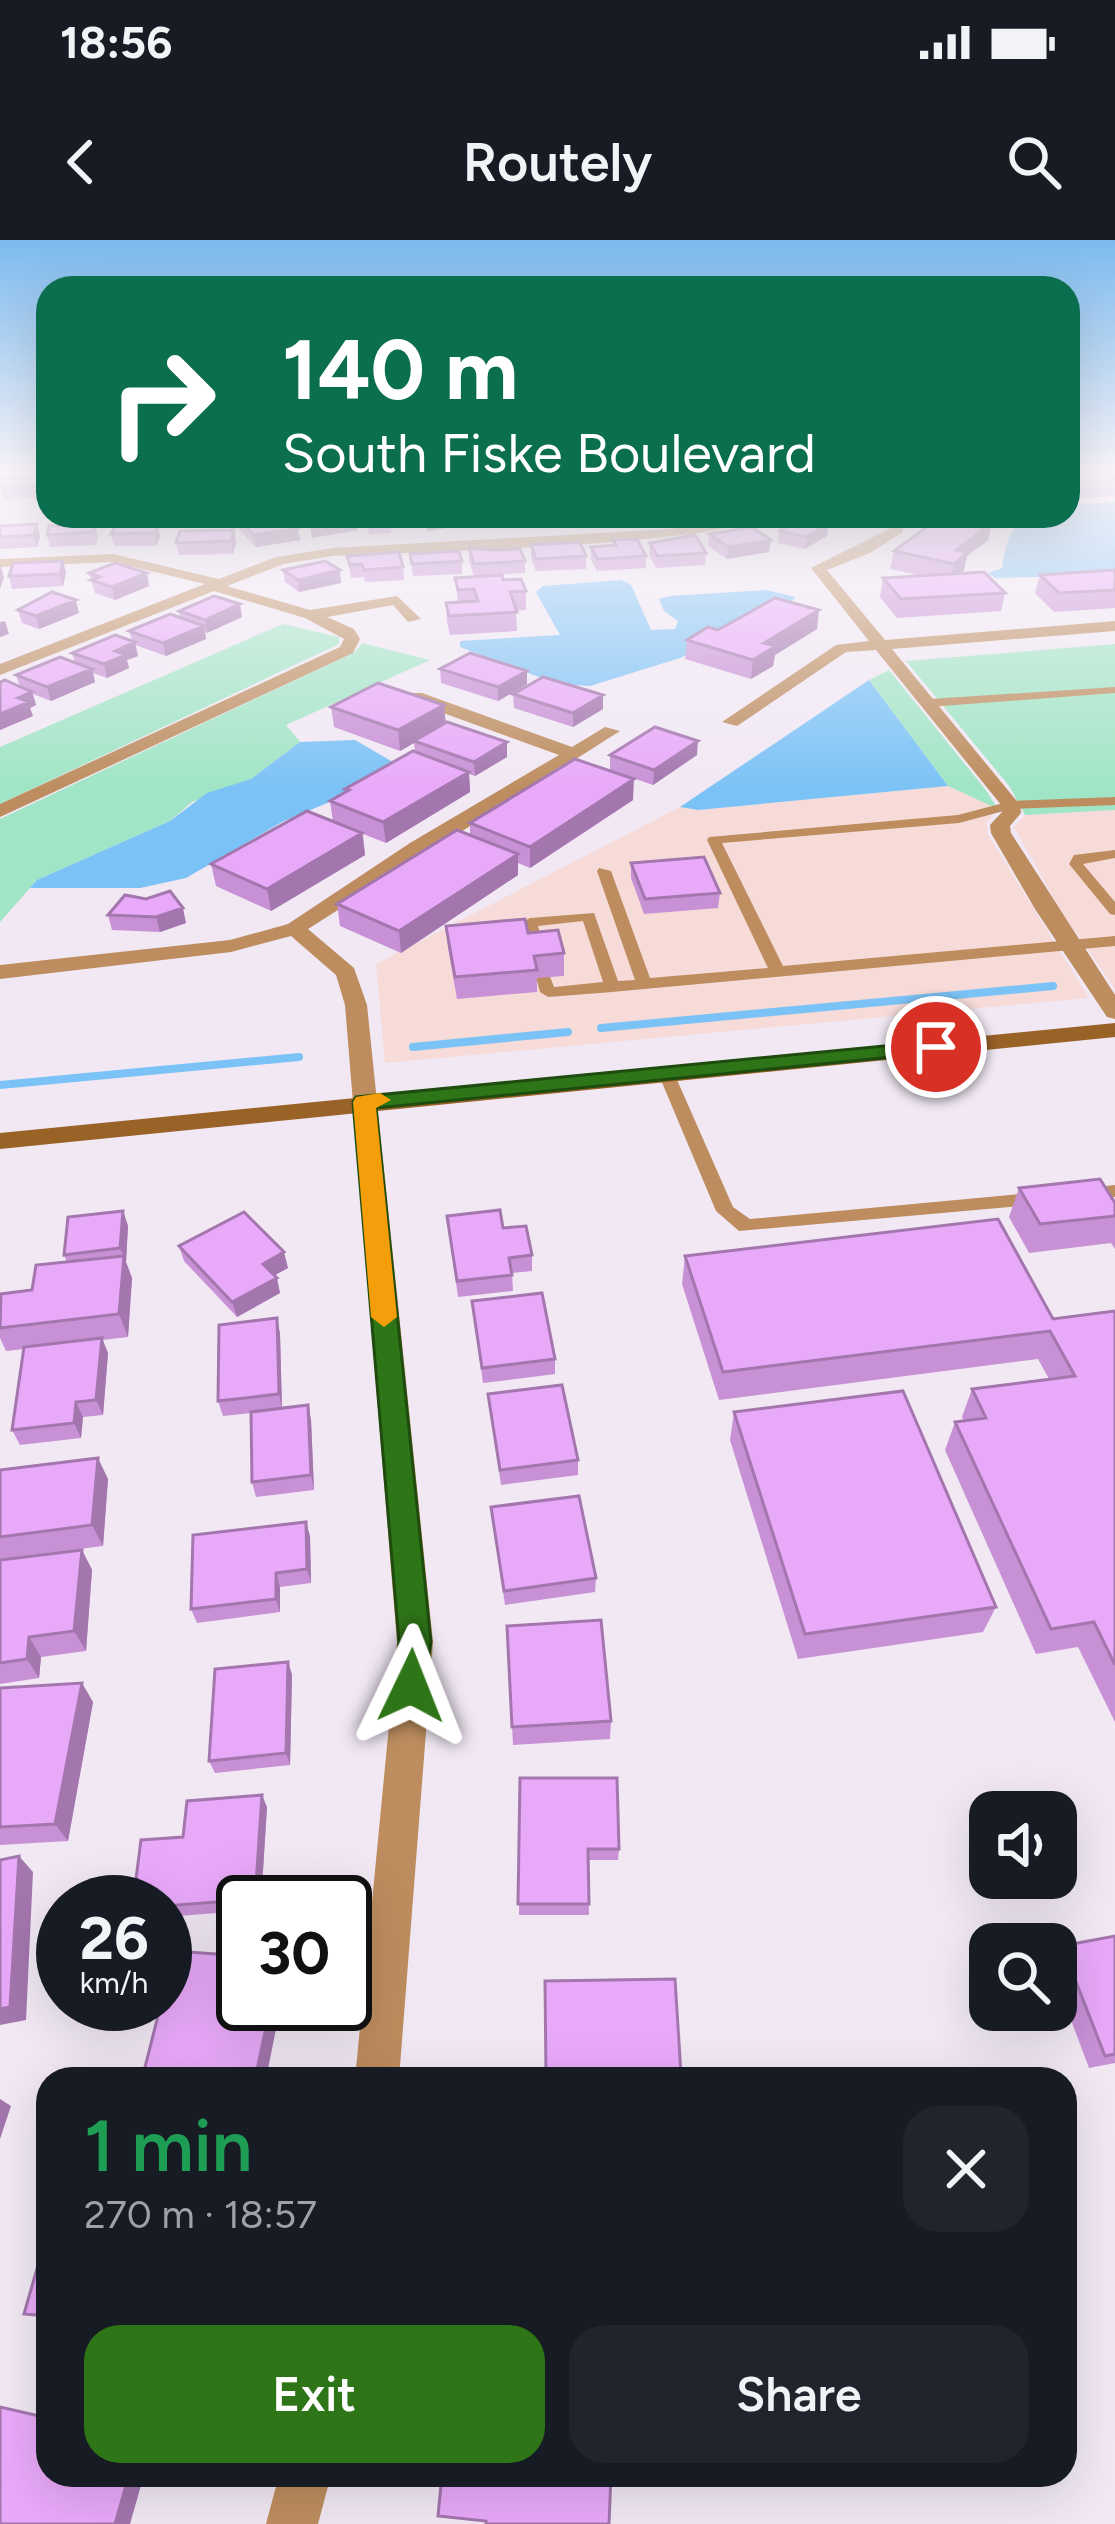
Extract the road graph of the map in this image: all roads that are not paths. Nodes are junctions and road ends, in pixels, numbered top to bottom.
1 (189, 578) edge
2 (232, 578) edge
3 (826, 578) edge
4 (214, 584) junction
5 (310, 615) junction
6 (413, 620) dead end
7 (1115, 626) edge
8 (878, 642) junction
9 (0, 670) edge
10 (1115, 690) edge
11 (416, 698) edge
12 (928, 704) junction
13 (731, 722) dead end
14 (611, 731) dead end
15 (574, 754) junction
16 (1115, 801) edge
17 (1011, 806) junction
18 (0, 811) edge
19 (1115, 854) edge
20 (604, 871) dead end
21 (1115, 911) edge
22 (295, 928) junction
23 (1115, 941) edge
24 (1070, 946) junction
25 (538, 954) edge
26 (0, 972) edge
27 (778, 972) junction
28 (544, 977) edge
29 (644, 984) junction
30 (612, 986) junction
31 (1115, 1012) edge
32 (1115, 1030) edge
33 (666, 1073) junction
34 (364, 1102) junction
35 (0, 1141) edge
36 (1115, 1191) edge
37 (378, 2067) edge
38 (302, 2487) edge
39 (292, 2524) edge

1 - 4 street
2 - 4 street
3 - 8 street
4 - 5 street
4 - 9 street
5 - 6 street
5 - 18 street
7 - 8 street
8 - 12 street
8 - 13 street
10 - 12 lane
11 - 15 street
12 - 17 street
14 - 15 street
15 - 22 street
16 - 17 lane
17 - 24 street
17 - 27 lane
19 - 21 lane
20 - 29 lane
22 - 26 street
22 - 34 street
23 - 24 lane
24 - 27 lane
24 - 31 street
25 - 30 lane
27 - 29 lane
28 - 30 lane
29 - 30 lane
32 - 33 main road
33 - 34 main road
33 - 36 lane
34 - 35 main road
34 - 37 street
38 - 39 street

